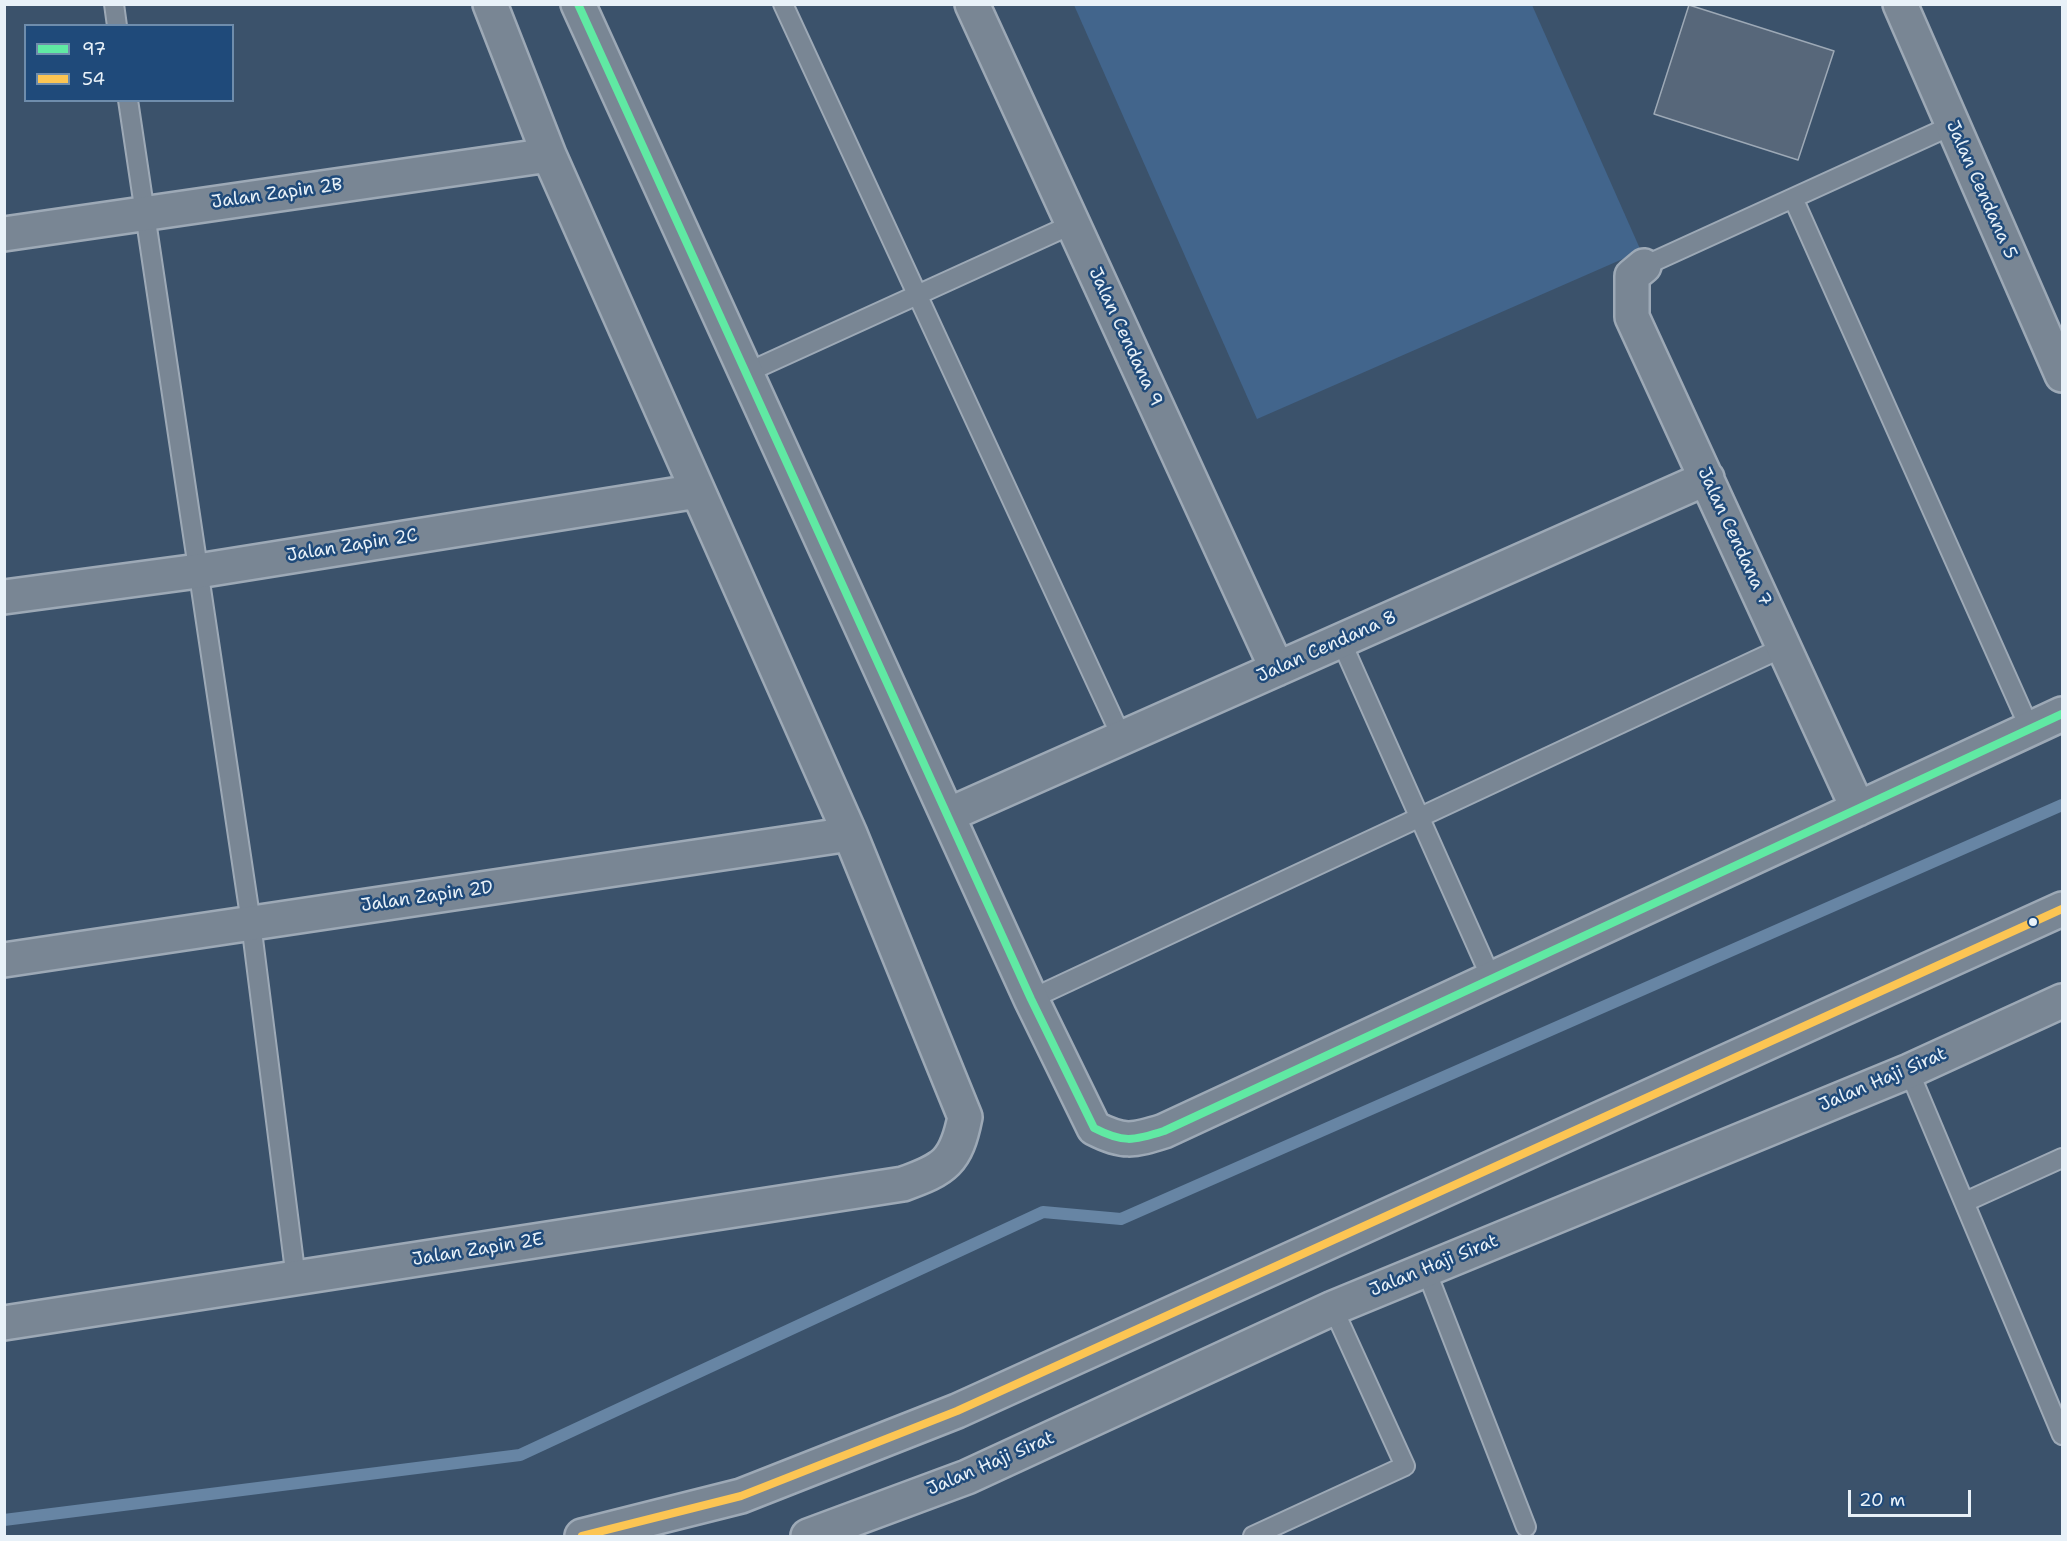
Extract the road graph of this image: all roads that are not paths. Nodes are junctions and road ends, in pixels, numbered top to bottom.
1 (114, 4) edge
2 (490, 4) edge
3 (578, 4) edge
4 (783, 4) edge
5 (972, 4) edge
6 (1900, 4) edge
7 (117, 24) edge
8 (128, 102) edge
9 (1953, 125) junction
10 (549, 155) junction
11 (1793, 198) junction
12 (145, 213) junction
13 (1073, 224) junction
14 (4, 234) edge
15 (1644, 266) joint
16 (917, 295) junction
17 (2053, 324) edge
18 (746, 373) junction
19 (2062, 375) edge
20 (1707, 478) junction
21 (698, 491) junction
22 (198, 570) junction
23 (4, 597) edge
24 (1341, 641) junction
25 (1784, 647) junction
26 (1277, 669) junction
27 (2062, 714) edge
28 (2030, 729) junction
29 (1122, 738) junction
30 (1858, 809) junction
31 (948, 815) junction
32 (1419, 818) junction
33 (850, 834) junction
34 (2062, 909) edge
35 (250, 923) junction
36 (4, 960) edge
37 (1492, 980) junction
38 (1031, 999) junction
39 (2062, 1001) edge
40 (1909, 1071) junction
41 (2062, 1158) edge
42 (1965, 1202) junction
43 (1426, 1270) junction
44 (296, 1279) junction
45 (1333, 1308) junction
46 (4, 1323) edge
47 (2062, 1434) edge
48 (1526, 1527) dead end
49 (582, 1536) edge
50 (808, 1536) edge
51 (1253, 1536) edge

1 - 7 lane
2 - 10 street
3 - 18 street
4 - 16 lane
5 - 13 street, Jalan Cendana 9
6 - 9 street, Jalan Cendana 5
8 - 12 lane
9 - 11 lane
9 - 17 street, Jalan Cendana 5
10 - 12 street, Jalan Zapin 2B
10 - 21 street
11 - 15 lane
11 - 28 lane
12 - 14 street, Jalan Zapin 2B
12 - 22 lane
13 - 16 lane
13 - 26 street, Jalan Cendana 9
15 - 20 street, Jalan Cendana 7
16 - 18 lane
16 - 29 lane
17 - 19 street, Jalan Cendana 5
18 - 31 street
20 - 24 street, Jalan Cendana 8
20 - 25 street, Jalan Cendana 7
21 - 22 street, Jalan Zapin 2C
21 - 33 street
22 - 23 street, Jalan Zapin 2C
22 - 35 lane
24 - 26 street, Jalan Cendana 8
24 - 32 lane
25 - 30 street, Jalan Cendana 7
25 - 32 lane
26 - 29 street, Jalan Cendana 8
27 - 28 street
28 - 30 street
29 - 31 street, Jalan Cendana 8
30 - 37 street
31 - 38 street
32 - 37 lane
32 - 38 lane
33 - 35 street, Jalan Zapin 2D
33 - 44 street, Jalan Zapin 2E
34 - 49 street
35 - 36 street, Jalan Zapin 2D
35 - 44 lane
37 - 38 street
39 - 40 street, Jalan Haji Sirat
40 - 42 lane
40 - 43 street, Jalan Haji Sirat
41 - 42 lane
42 - 47 lane
43 - 45 street, Jalan Haji Sirat
43 - 48 lane
44 - 46 street, Jalan Zapin 2E
45 - 50 street, Jalan Haji Sirat
45 - 51 lane

